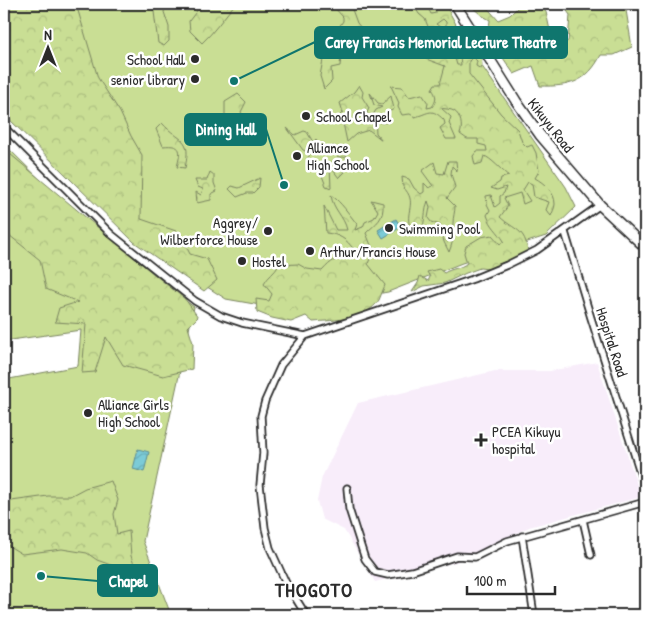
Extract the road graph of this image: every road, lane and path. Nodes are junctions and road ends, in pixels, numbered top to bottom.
1 (455, 4) edge
2 (4, 127) edge
3 (600, 205) junction
4 (565, 232) junction
5 (645, 247) edge
6 (305, 336) junction
7 (347, 488) dead end
8 (645, 488) edge
9 (645, 502) edge
10 (583, 520) junction
11 (522, 536) junction
12 (592, 555) dead end
13 (306, 615) edge
14 (534, 615) edge

1 - 3 main road, Kikuyu Road
2 - 6 street
3 - 4 street
3 - 5 main road, Kikuyu Road
4 - 6 street
4 - 8 street, Hospital Road
6 - 13 street
7 - 11 street
9 - 10 street
10 - 11 street
10 - 12 street
11 - 14 street

